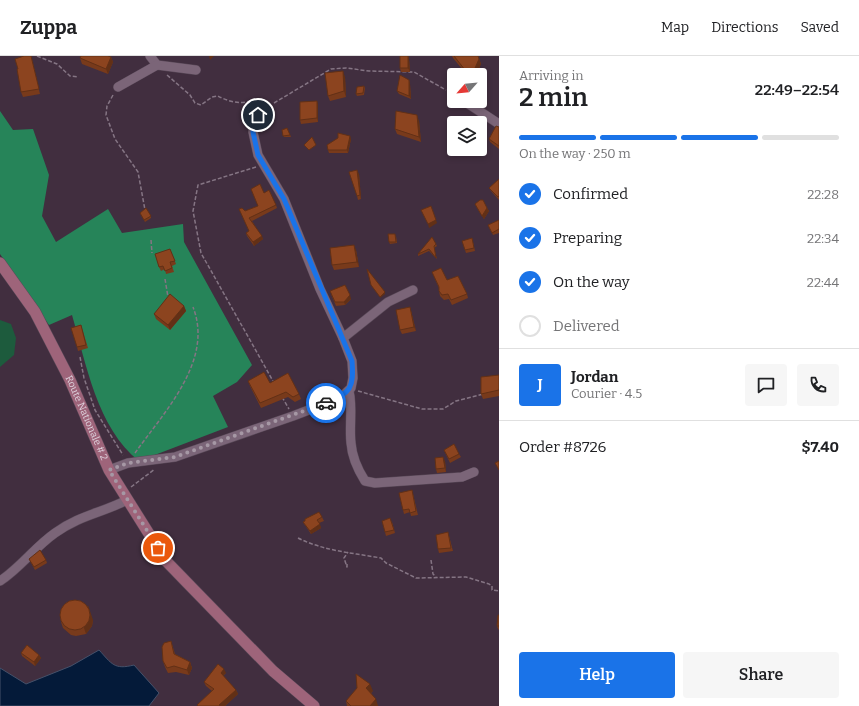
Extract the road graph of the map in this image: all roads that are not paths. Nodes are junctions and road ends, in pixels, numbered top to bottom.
1 (150, 56) edge
2 (157, 65) junction
3 (196, 70) dead end
4 (118, 87) road end
5 (267, 107) road end
6 (475, 108) edge
7 (499, 124) edge
8 (0, 263) edge
9 (413, 290) dead end
10 (343, 338) junction
11 (350, 389) junction
12 (109, 470) junction
13 (474, 472) dead end
14 (125, 497) junction
15 (0, 581) edge
16 (314, 706) edge

1 - 2 street
2 - 3 street
2 - 4 street
5 - 10 street
6 - 7 street
8 - 12 main road, Route Nationale # 2
9 - 10 street
10 - 11 street
11 - 12 street
11 - 13 street
12 - 14 main road, Route Nationale # 2
14 - 15 street
14 - 16 main road, Route Nationale # 2

